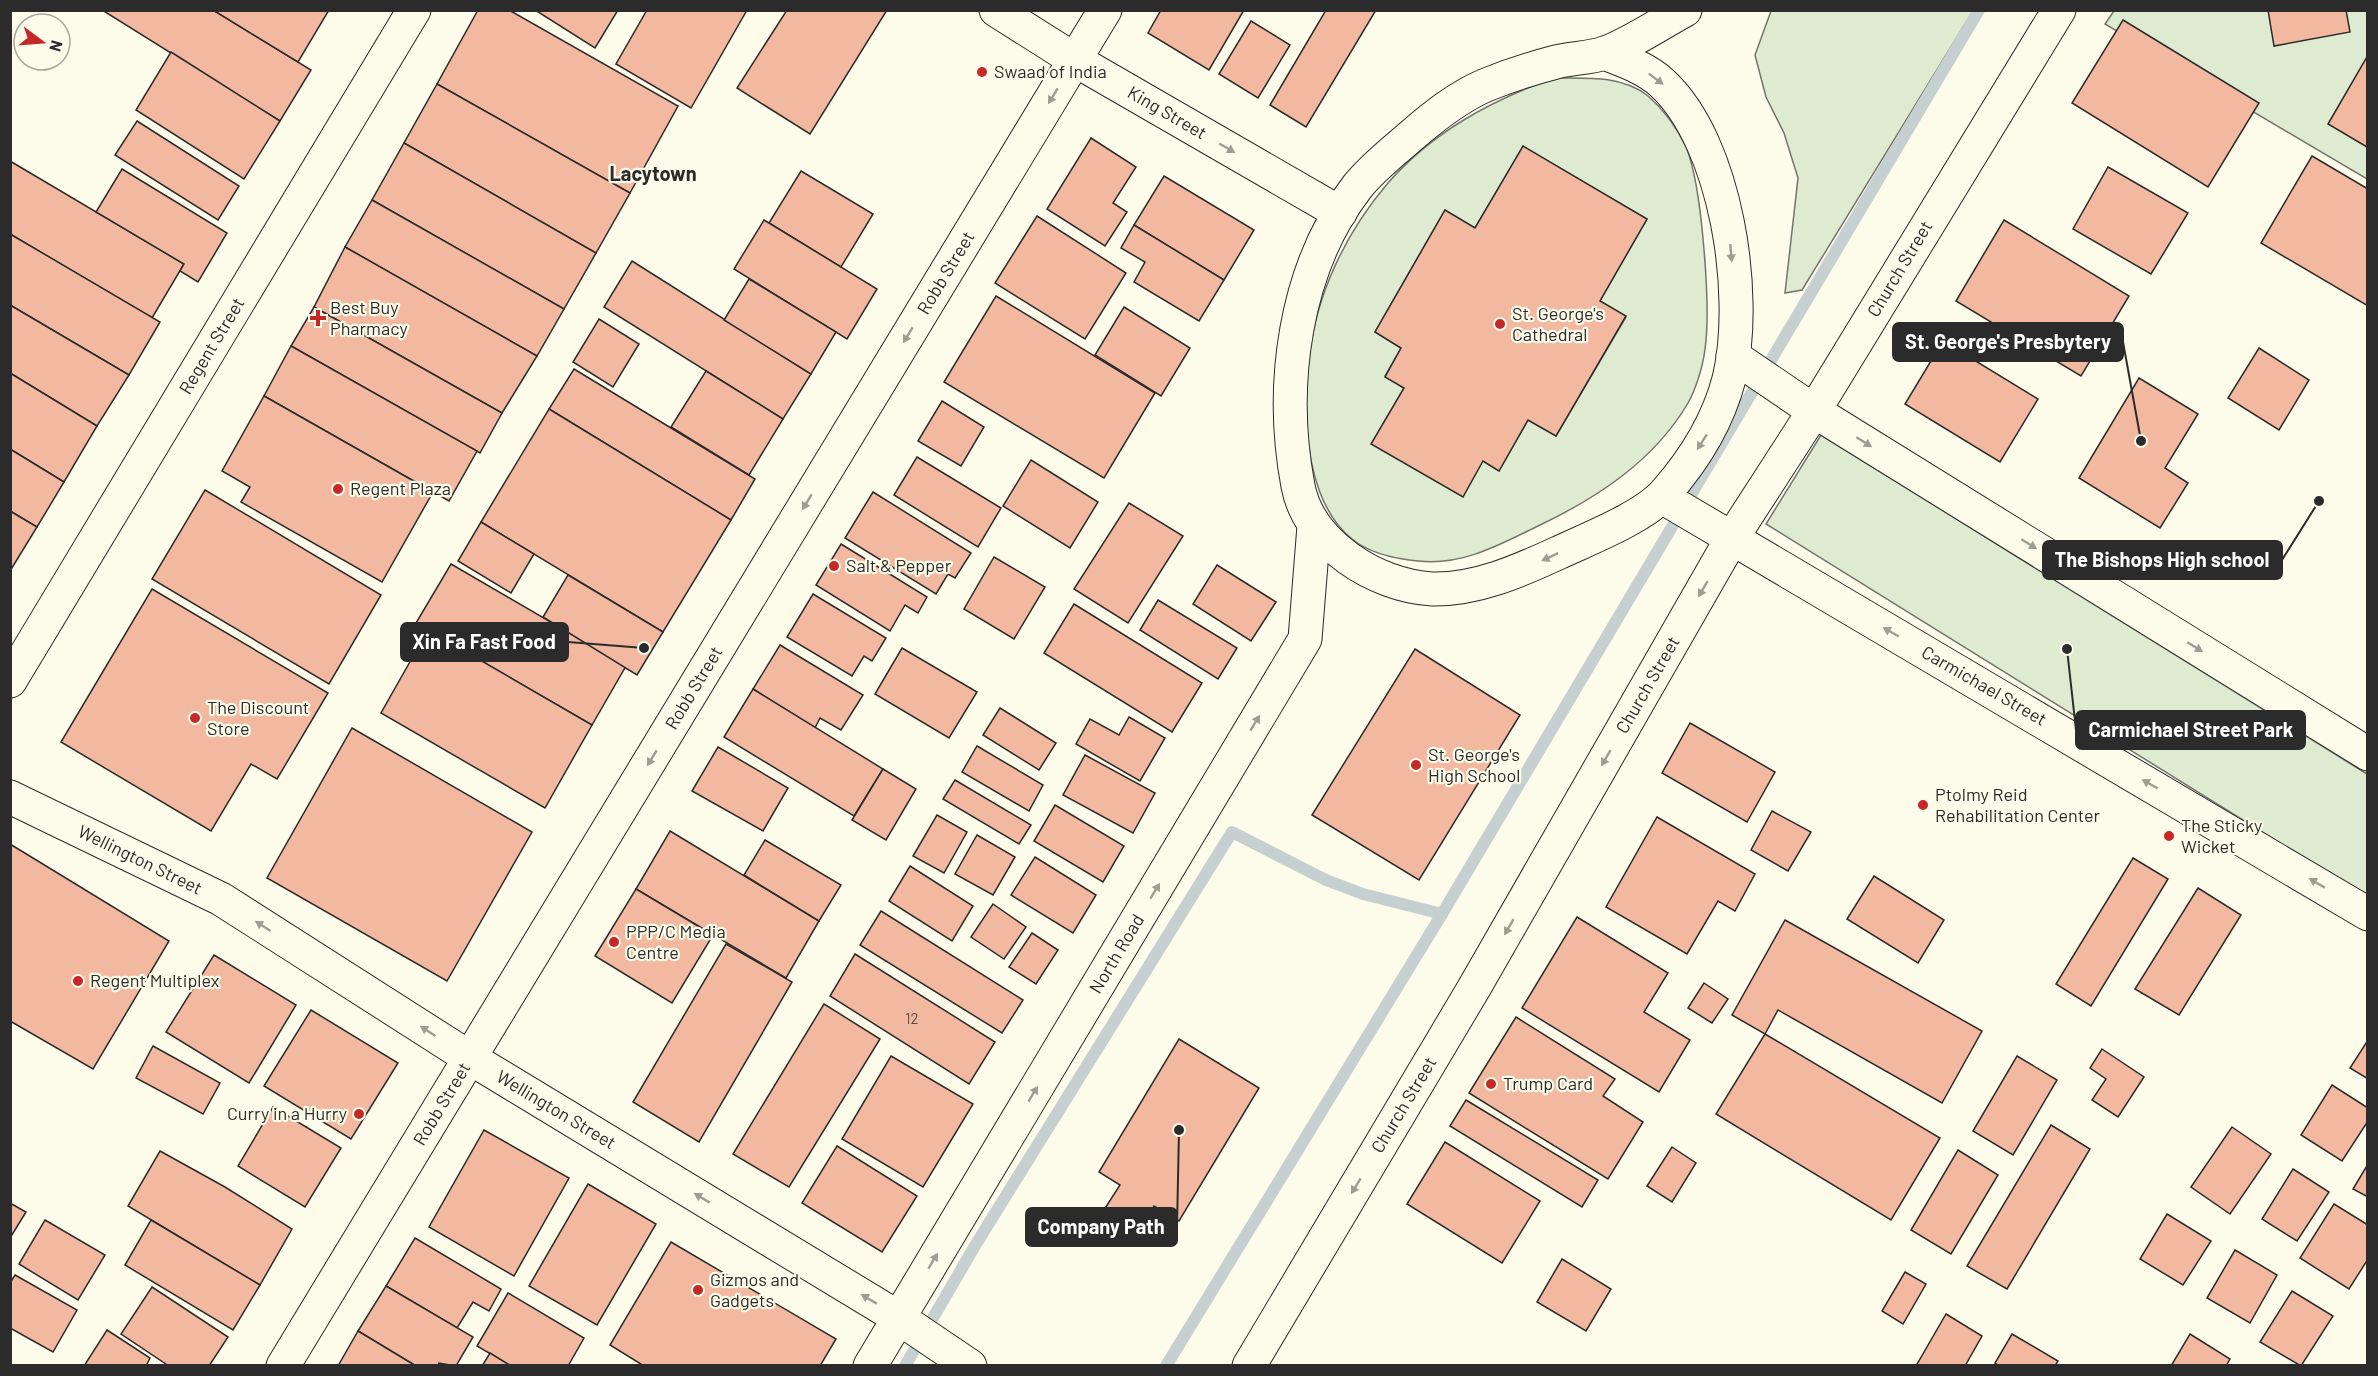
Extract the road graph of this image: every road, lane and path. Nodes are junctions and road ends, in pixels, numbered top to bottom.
1 (414, 10) edge
2 (996, 10) edge
3 (1105, 10) edge
4 (1685, 10) edge
5 (2059, 10) edge
6 (1604, 53) junction
7 (1075, 60) junction
8 (1340, 213) junction
9 (1752, 368) junction
10 (1814, 411) junction
11 (1677, 505) junction
12 (1314, 526) junction
13 (1732, 538) junction
14 (10, 681) edge
15 (2367, 754) edge
16 (10, 797) edge
17 (2367, 914) edge
18 (470, 1058) junction
19 (899, 1318) junction
20 (283, 1365) edge
21 (870, 1365) edge
22 (970, 1365) edge
23 (1249, 1365) edge

1 - 14 street, Regent Street
2 - 7 street, King Street
3 - 7 street, Robb Street
4 - 6 street
5 - 10 street, Church Street
6 - 8 street
6 -> 9 street
7 -> 8 street, King Street
7 -> 18 street, Robb Street
8 - 12 street
9 - 10 street
9 -> 11 street
10 - 13 street, Church Street
10 -> 15 street
11 -> 12 street
11 - 13 street, Carmichael Street
19 -> 12 street, North Road
17 -> 13 street, Carmichael Street
13 -> 23 street, Church Street
18 -> 16 street, Wellington Street
19 -> 18 street, Wellington Street
18 - 20 street, Robb Street
19 - 21 street, North Road
19 - 22 street, Wellington Street

